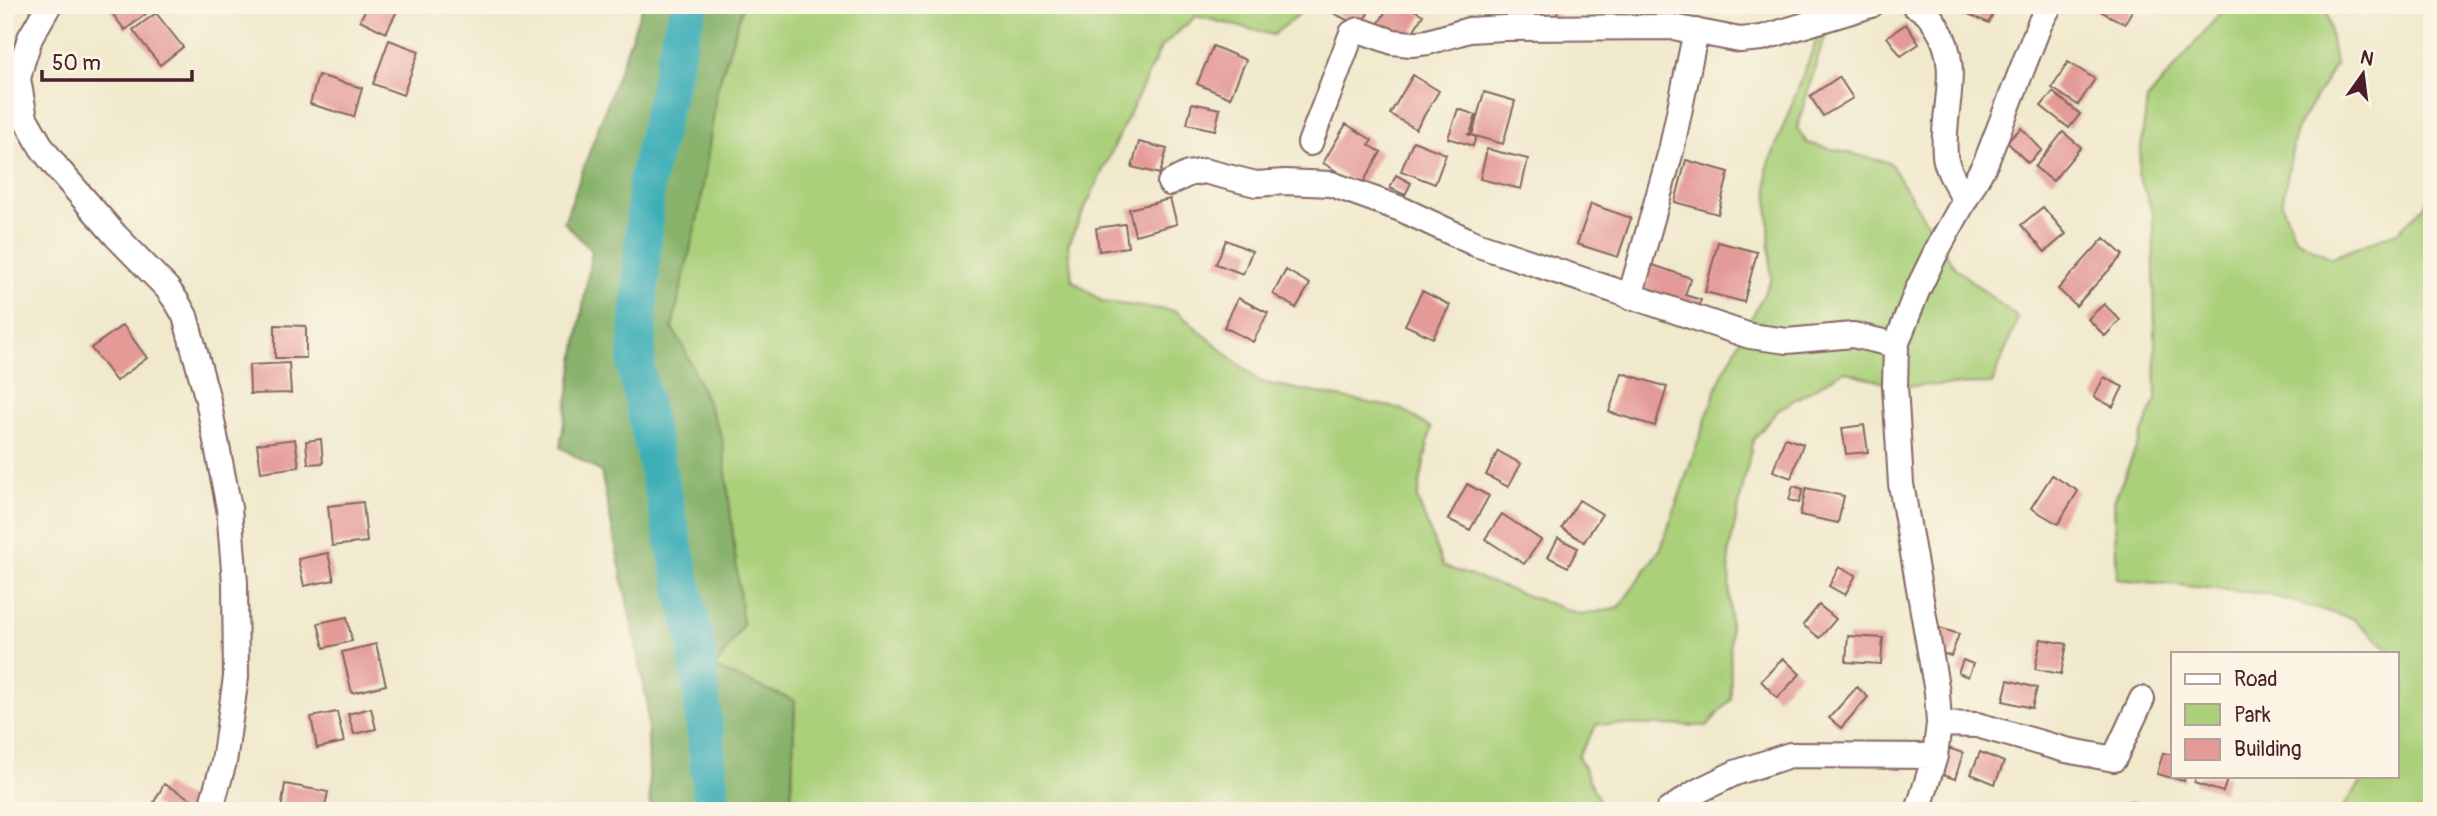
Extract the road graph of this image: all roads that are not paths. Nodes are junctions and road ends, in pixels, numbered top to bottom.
1 (49, 5) edge
2 (1871, 5) edge
3 (1914, 5) edge
4 (2050, 5) edge
5 (1696, 31) junction
6 (1310, 143) dead end
7 (1170, 183) dead end
8 (1965, 200) junction
9 (1630, 297) junction
10 (1896, 345) junction
11 (2142, 699) dead end
12 (1939, 724) junction
13 (1936, 756) junction
14 (210, 811) edge
15 (1668, 811) edge
16 (1918, 811) edge

1 - 14 street
2 - 5 street
3 - 8 street
4 - 8 street
5 - 6 street
5 - 9 street
7 - 9 street
8 - 10 street
9 - 10 street
10 - 12 street
11 - 12 street
12 - 13 street
13 - 15 street
13 - 16 street

